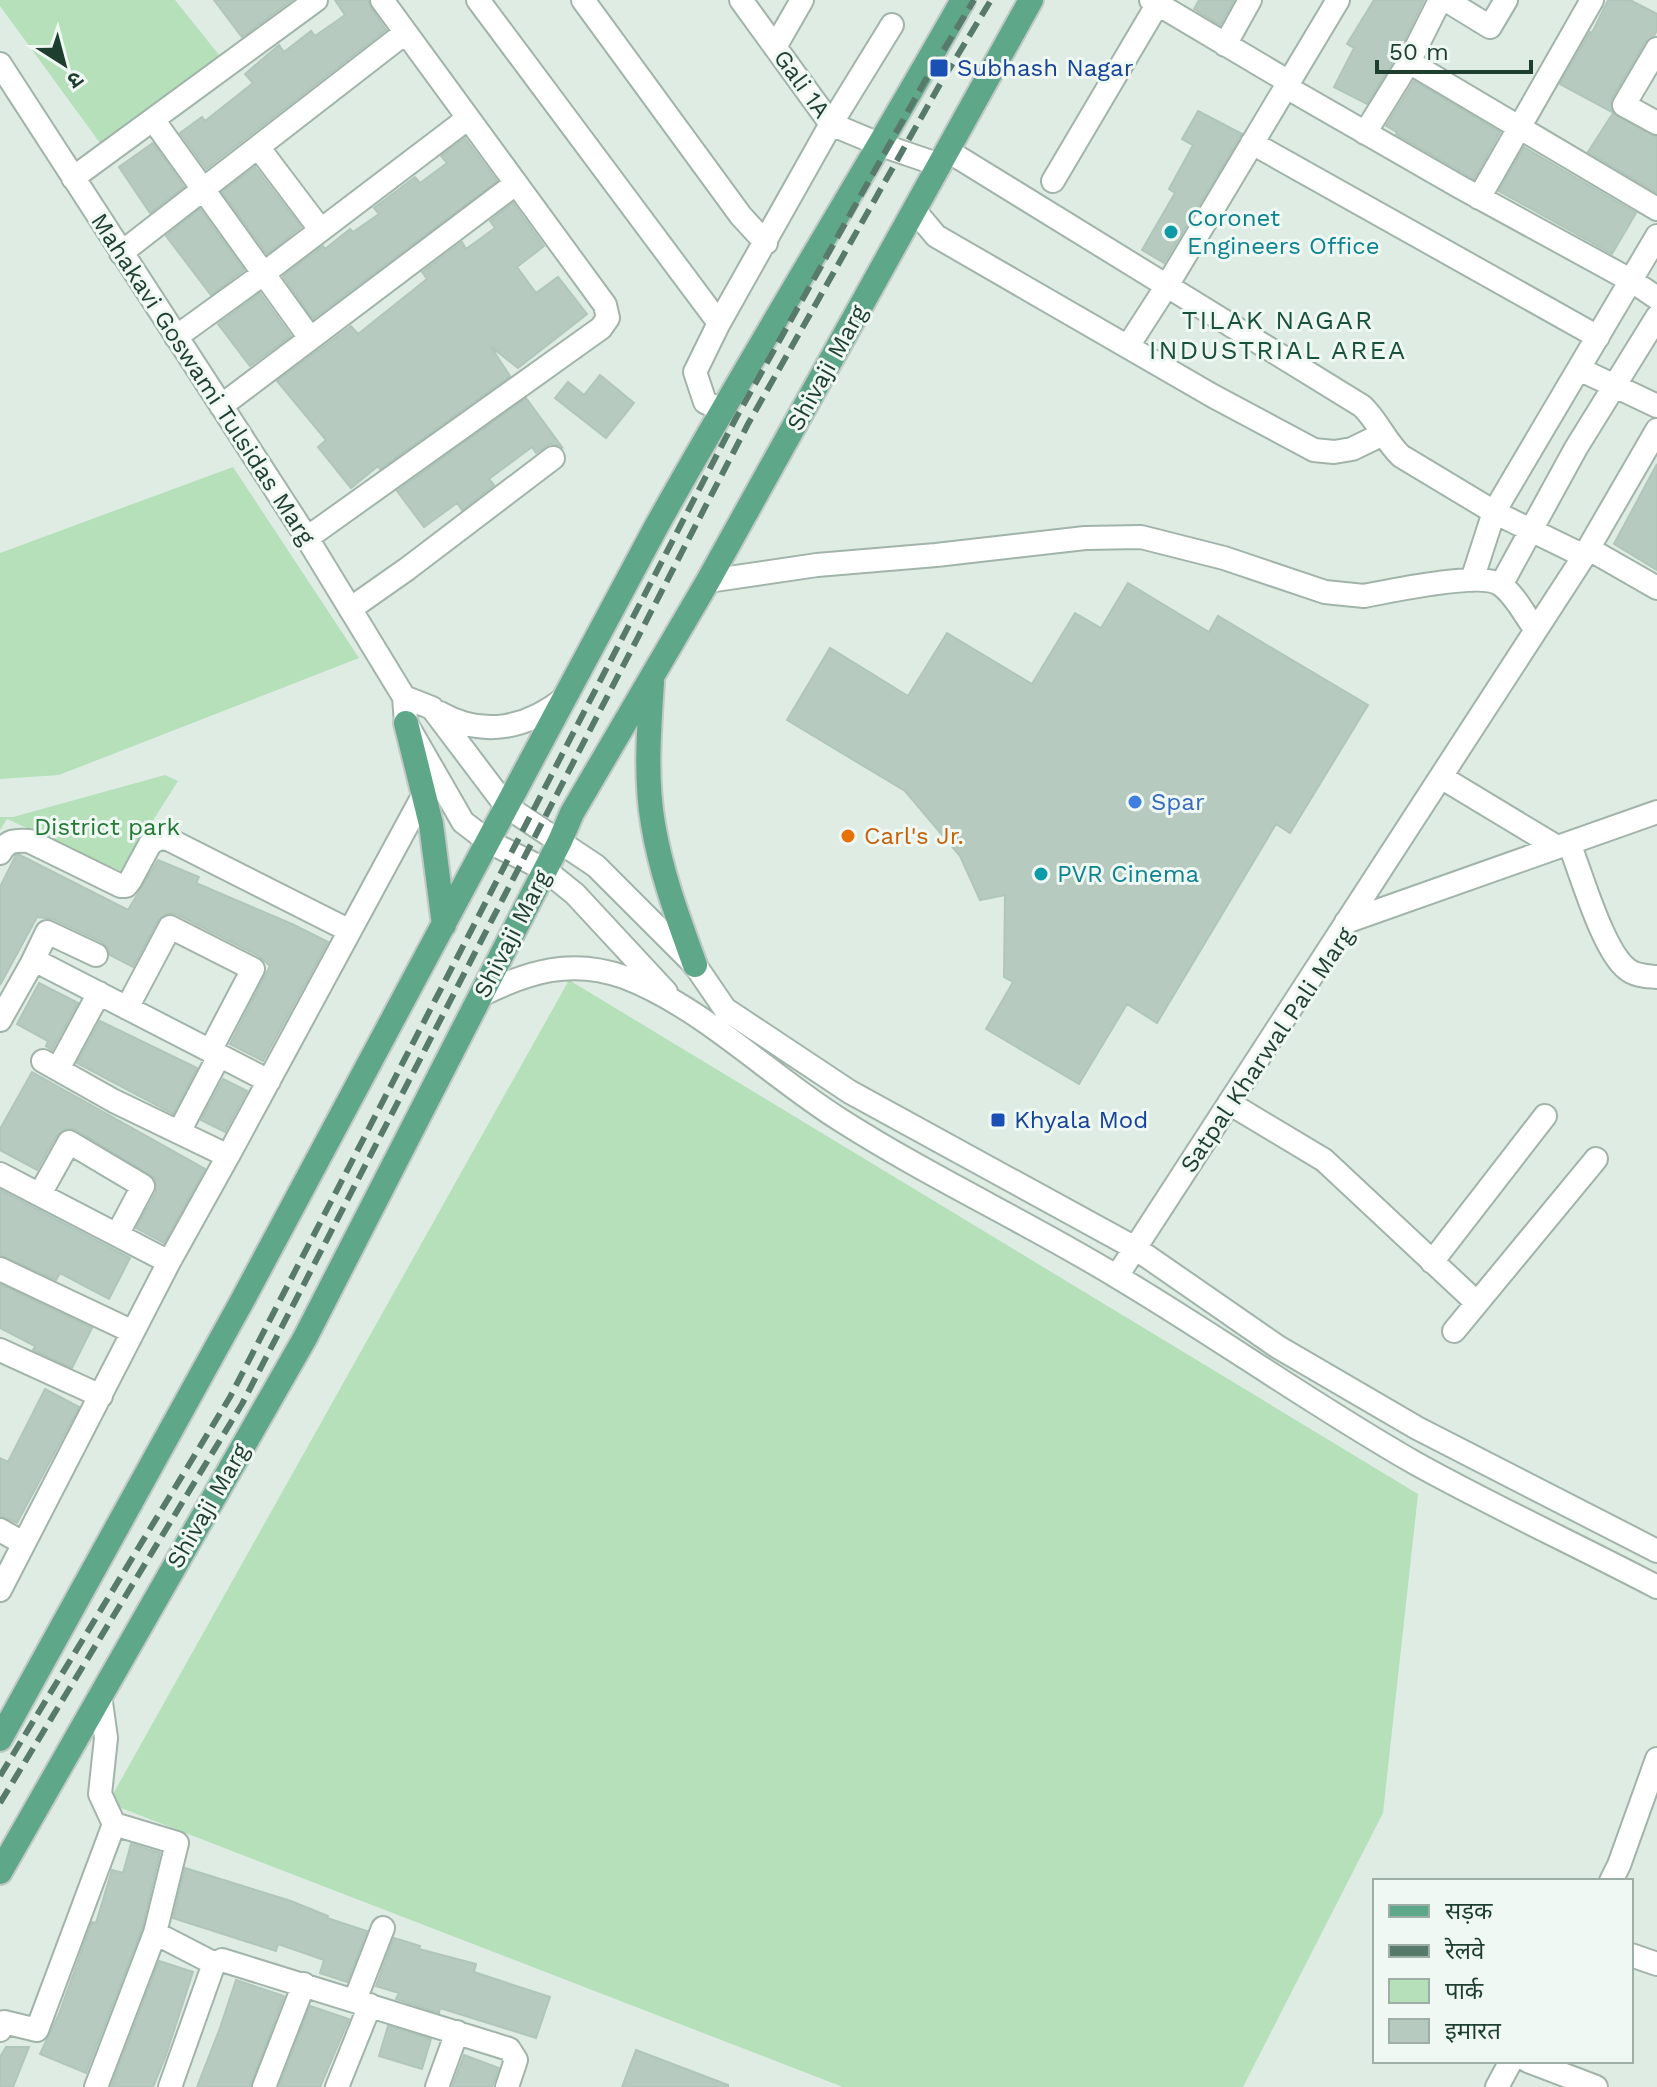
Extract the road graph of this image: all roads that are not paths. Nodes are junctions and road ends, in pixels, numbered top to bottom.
1 (316, 0) edge
2 (382, 0) edge
3 (478, 0) edge
4 (583, 0) edge
5 (741, 0) edge
6 (802, 0) edge
7 (963, 0) edge
8 (1031, 0) edge
9 (1250, 0) edge
10 (1338, 0) edge
11 (1443, 0) edge
12 (1506, 0) edge
13 (1592, 0) edge
14 (1156, 1) edge
15 (892, 25) dead end
16 (405, 33) junction
17 (1225, 45) junction
18 (775, 47) junction
19 (1657, 49) edge
20 (1409, 62) junction
21 (0, 64) edge
22 (1287, 85) junction
23 (467, 119) junction
24 (154, 121) junction
25 (1657, 123) edge
26 (831, 124) junction
27 (1517, 128) junction
28 (1365, 133) junction
29 (1252, 143) junction
30 (881, 145) junction
31 (258, 147) junction
32 (944, 158) junction
33 (73, 178) junction
34 (1053, 181) dead end
35 (514, 185) junction
36 (204, 189) junction
37 (1479, 198) junction
38 (1657, 209) edge
39 (915, 211) junction
40 (320, 229) junction
41 (1657, 236) edge
42 (766, 243) junction
43 (121, 253) junction
44 (263, 274) junction
45 (1632, 281) junction
46 (1168, 284) junction
47 (1657, 298) edge
48 (1657, 317) edge
49 (719, 323) junction
50 (176, 337) junction
51 (1598, 337) junction
52 (310, 338) junction
53 (1128, 346) junction
54 (1579, 369) junction
55 (1614, 386) junction
56 (221, 406) junction
57 (1657, 406) edge
58 (721, 410) junction
59 (1657, 430) edge
60 (1383, 434) junction
61 (553, 458) dead end
62 (1650, 460) edge
63 (1494, 512) junction
64 (1529, 530) junction
65 (307, 538) junction
66 (1587, 552) junction
67 (1472, 580) junction
68 (708, 581) junction
69 (1501, 585) junction
70 (1657, 588) edge
71 (350, 609) junction
72 (1536, 630) junction
73 (653, 676) junction
74 (404, 697) junction
75 (566, 697) junction
76 (432, 708) junction
77 (406, 723) junction
78 (1441, 777) junction
79 (424, 794) junction
80 (506, 806) junction
81 (1657, 812) edge
82 (560, 841) junction
83 (489, 842) junction
84 (1563, 845) junction
85 (0, 853) edge
86 (544, 869) junction
87 (1346, 922) junction
88 (444, 925) junction
89 (350, 931) junction
90 (96, 955) dead end
91 (32, 963) junction
92 (695, 965) junction
93 (1655, 976) edge
94 (99, 993) junction
95 (481, 995) junction
96 (673, 1001) junction
97 (127, 1008) junction
98 (0, 1020) edge
99 (215, 1053) junction
100 (269, 1081) junction
101 (1229, 1103) junction
102 (1545, 1116) dead end
103 (179, 1132) junction
104 (228, 1156) junction
105 (1596, 1159) dead end
106 (0, 1174) edge
107 (40, 1194) junction
108 (117, 1235) junction
109 (1135, 1248) junction
110 (169, 1262) junction
111 (1432, 1262) junction
112 (0, 1269) edge
113 (1117, 1276) junction
114 (1477, 1303) junction
115 (1454, 1331) dead end
116 (133, 1332) junction
117 (0, 1350) edge
118 (101, 1396) junction
119 (0, 1530) edge
120 (23, 1543) junction
121 (1657, 1551) edge
122 (1657, 1587) edge
123 (0, 1590) edge
124 (100, 1695) junction
125 (0, 1739) edge
126 (1657, 1759) edge
127 (114, 1824) junction
128 (3, 1857) edge
129 (1612, 1879) edge
130 (383, 1928) dead end
131 (155, 1933) junction
132 (1633, 1956) edge
133 (215, 1964) junction
134 (1657, 1964) edge
135 (304, 1984) junction
136 (362, 2003) junction
137 (0, 2030) edge
138 (457, 2032) junction
139 (1510, 2063) edge
140 (1533, 2063) edge
141 (96, 2087) edge
142 (170, 2087) edge
143 (264, 2087) edge
144 (337, 2087) edge
145 (437, 2087) edge
146 (507, 2087) edge
147 (1497, 2087) edge
148 (1596, 2087) edge

1 - 24 street
2 - 16 street
3 - 49 street
4 - 42 street
5 - 18 street, Gali 1A
6 - 18 street
7 - 30 main road
8 - 32 main road, Shivaji Marg
9 - 17 street
10 - 22 street
11 - 12 street
11 - 20 street
13 - 27 street
14 - 17 street
14 - 34 street
15 - 26 street
16 - 23 street
16 - 31 street
17 - 22 street
18 - 26 street, Gali 1A
19 - 25 street
20 - 27 street
20 - 28 street
21 - 33 street, Mahakavi Goswami Tulsidas Marg
22 - 28 street
22 - 29 street
23 - 35 street
23 - 40 street
24 - 33 street
24 - 36 street
26 - 30 street, Gali 1A
26 - 42 street
27 - 37 street
27 - 38 street
28 - 37 street
29 - 46 street
29 - 51 street
30 - 32 street, Gali 1A
30 - 58 main road
31 - 36 street
31 - 40 street
32 - 39 main road, Shivaji Marg
32 - 46 street, Gali 1A
33 - 43 street, Mahakavi Goswami Tulsidas Marg
35 - 52 street
35 - 65 street
36 - 43 street
36 - 44 street
37 - 45 street
39 - 53 street
39 - 68 main road, Shivaji Marg
40 - 44 street
41 - 45 street
42 - 49 street
43 - 50 street, Mahakavi Goswami Tulsidas Marg
44 - 50 street
44 - 52 street
45 - 47 street
45 - 51 street
46 - 53 street
46 - 60 street, Gali 1A
48 - 55 street
49 - 58 street
50 - 56 street, Mahakavi Goswami Tulsidas Marg
51 - 54 street
52 - 56 street
53 - 60 street
54 - 55 street
54 - 63 street
55 - 57 street
55 - 64 street
56 - 65 street, Mahakavi Goswami Tulsidas Marg
58 - 75 main road
59 - 62 street
60 - 63 street, Gali 1A
61 - 71 street
62 - 66 street
63 - 64 street, Gali 1A
63 - 67 street
64 - 66 street, Gali 1A
64 - 69 street
65 - 71 street, Mahakavi Goswami Tulsidas Marg
66 - 70 street, Gali 1A
66 - 72 street
67 - 68 street
67 - 69 street
68 - 73 main road, Shivaji Marg
69 - 72 street
71 - 74 street, Mahakavi Goswami Tulsidas Marg
72 - 78 street
73 - 82 main road, Shivaji Marg
73 - 92 main road
74 - 76 street
74 - 77 street, Mahakavi Goswami Tulsidas Marg
75 - 76 street
75 - 80 main road
76 - 80 street
77 - 79 main road
77 - 83 street, Mahakavi Goswami Tulsidas Marg
78 - 84 street
78 - 87 street
79 - 88 main road
79 - 89 street
80 - 82 street
80 - 83 main road
81 - 84 street, Satpal Kharwal Pali Marg
82 - 86 main road, Shivaji Marg
82 - 92 street
83 - 86 street, Mahakavi Goswami Tulsidas Marg
83 - 88 main road
84 - 87 street, Satpal Kharwal Pali Marg
84 - 93 street
85 - 89 street
86 - 95 main road, Shivaji Marg
86 - 96 street, Mahakavi Goswami Tulsidas Marg
87 - 101 street, Satpal Kharwal Pali Marg
88 - 125 main road
89 - 100 street
90 - 91 street
91 - 94 street
91 - 98 street
92 - 109 street
94 - 97 street
94 - 103 street
95 - 96 street
95 - 124 main road, Shivaji Marg
96 - 113 street
97 - 99 street
97 - 99 street
99 - 100 street
99 - 103 street
100 - 104 street
101 - 109 street, Satpal Kharwal Pali Marg
101 - 111 street
102 - 111 street
103 - 104 street
104 - 110 street
105 - 114 street
106 - 107 street
107 - 108 street
107 - 108 street
108 - 110 street
109 - 113 street, Satpal Kharwal Pali Marg
109 - 121 street
110 - 116 street
111 - 114 street
112 - 116 street
113 - 122 street
114 - 115 street
116 - 118 street
117 - 118 street
118 - 120 street
119 - 120 street
120 - 123 street
124 - 127 street
124 - 128 main road, Shivaji Marg
126 - 129 street
127 - 131 street
127 - 137 street
130 - 136 street
131 - 133 street
131 - 141 street
132 - 134 street
133 - 135 street
133 - 142 street
135 - 136 street
135 - 143 street
136 - 138 street
136 - 144 street
138 - 145 street
138 - 146 street
139 - 147 street
140 - 148 street

